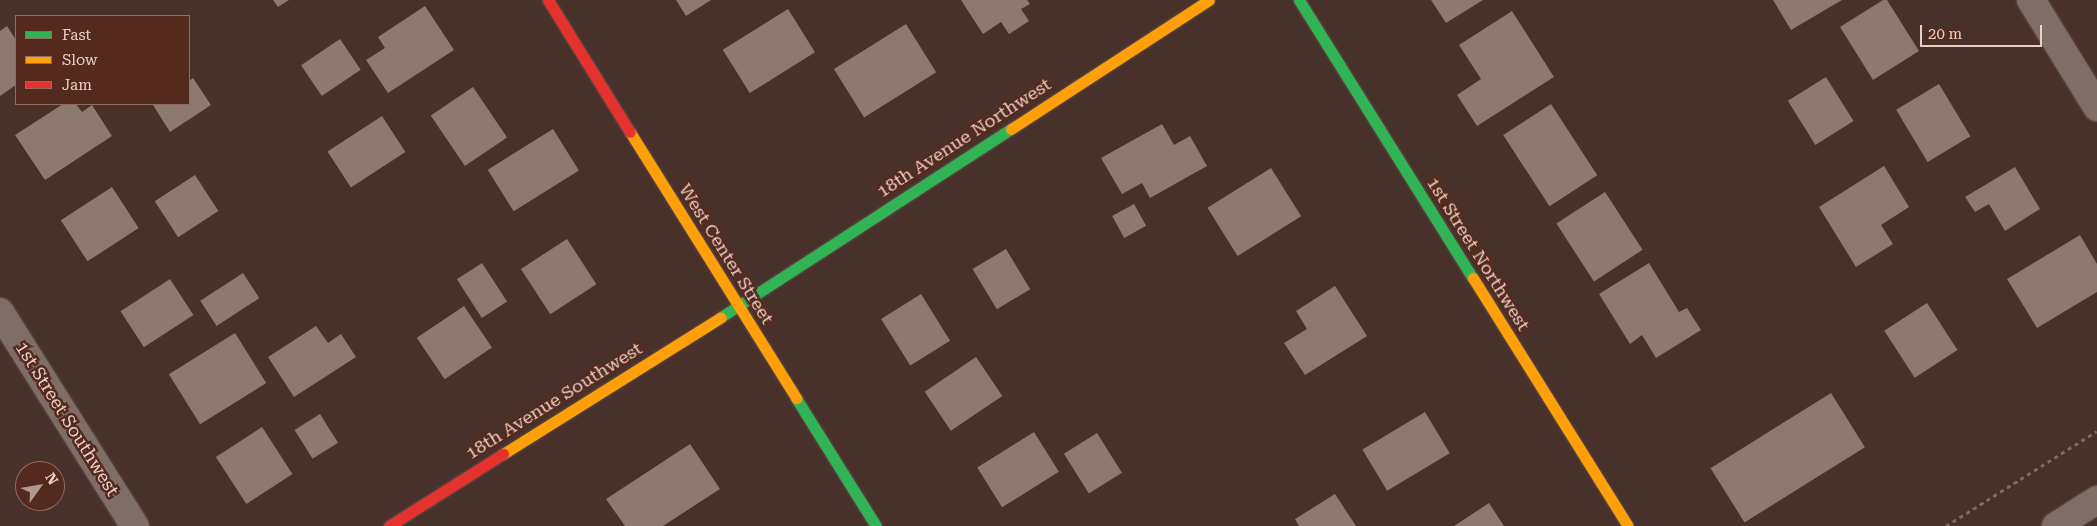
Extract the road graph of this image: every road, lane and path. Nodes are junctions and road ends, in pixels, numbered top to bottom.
1 (548, 0) edge
2 (1209, 0) edge
3 (1299, 0) edge
4 (2032, 0) edge
5 (2097, 106) edge
6 (738, 306) junction
7 (0, 312) edge
8 (2097, 431) edge
9 (2097, 500) edge
10 (135, 526) edge
11 (389, 526) edge
12 (876, 526) edge
13 (1628, 526) edge
14 (1946, 526) edge
15 (2056, 526) edge

1 - 6 street, West Center Street
2 - 6 street, 18th Avenue Northwest
3 - 13 street, 1st Street Northwest
4 - 5 street
6 - 11 street, 18th Avenue Southwest
6 - 12 street, West Center Street
7 - 10 street, 1st Street Southwest
8 - 14 path
9 - 15 street

